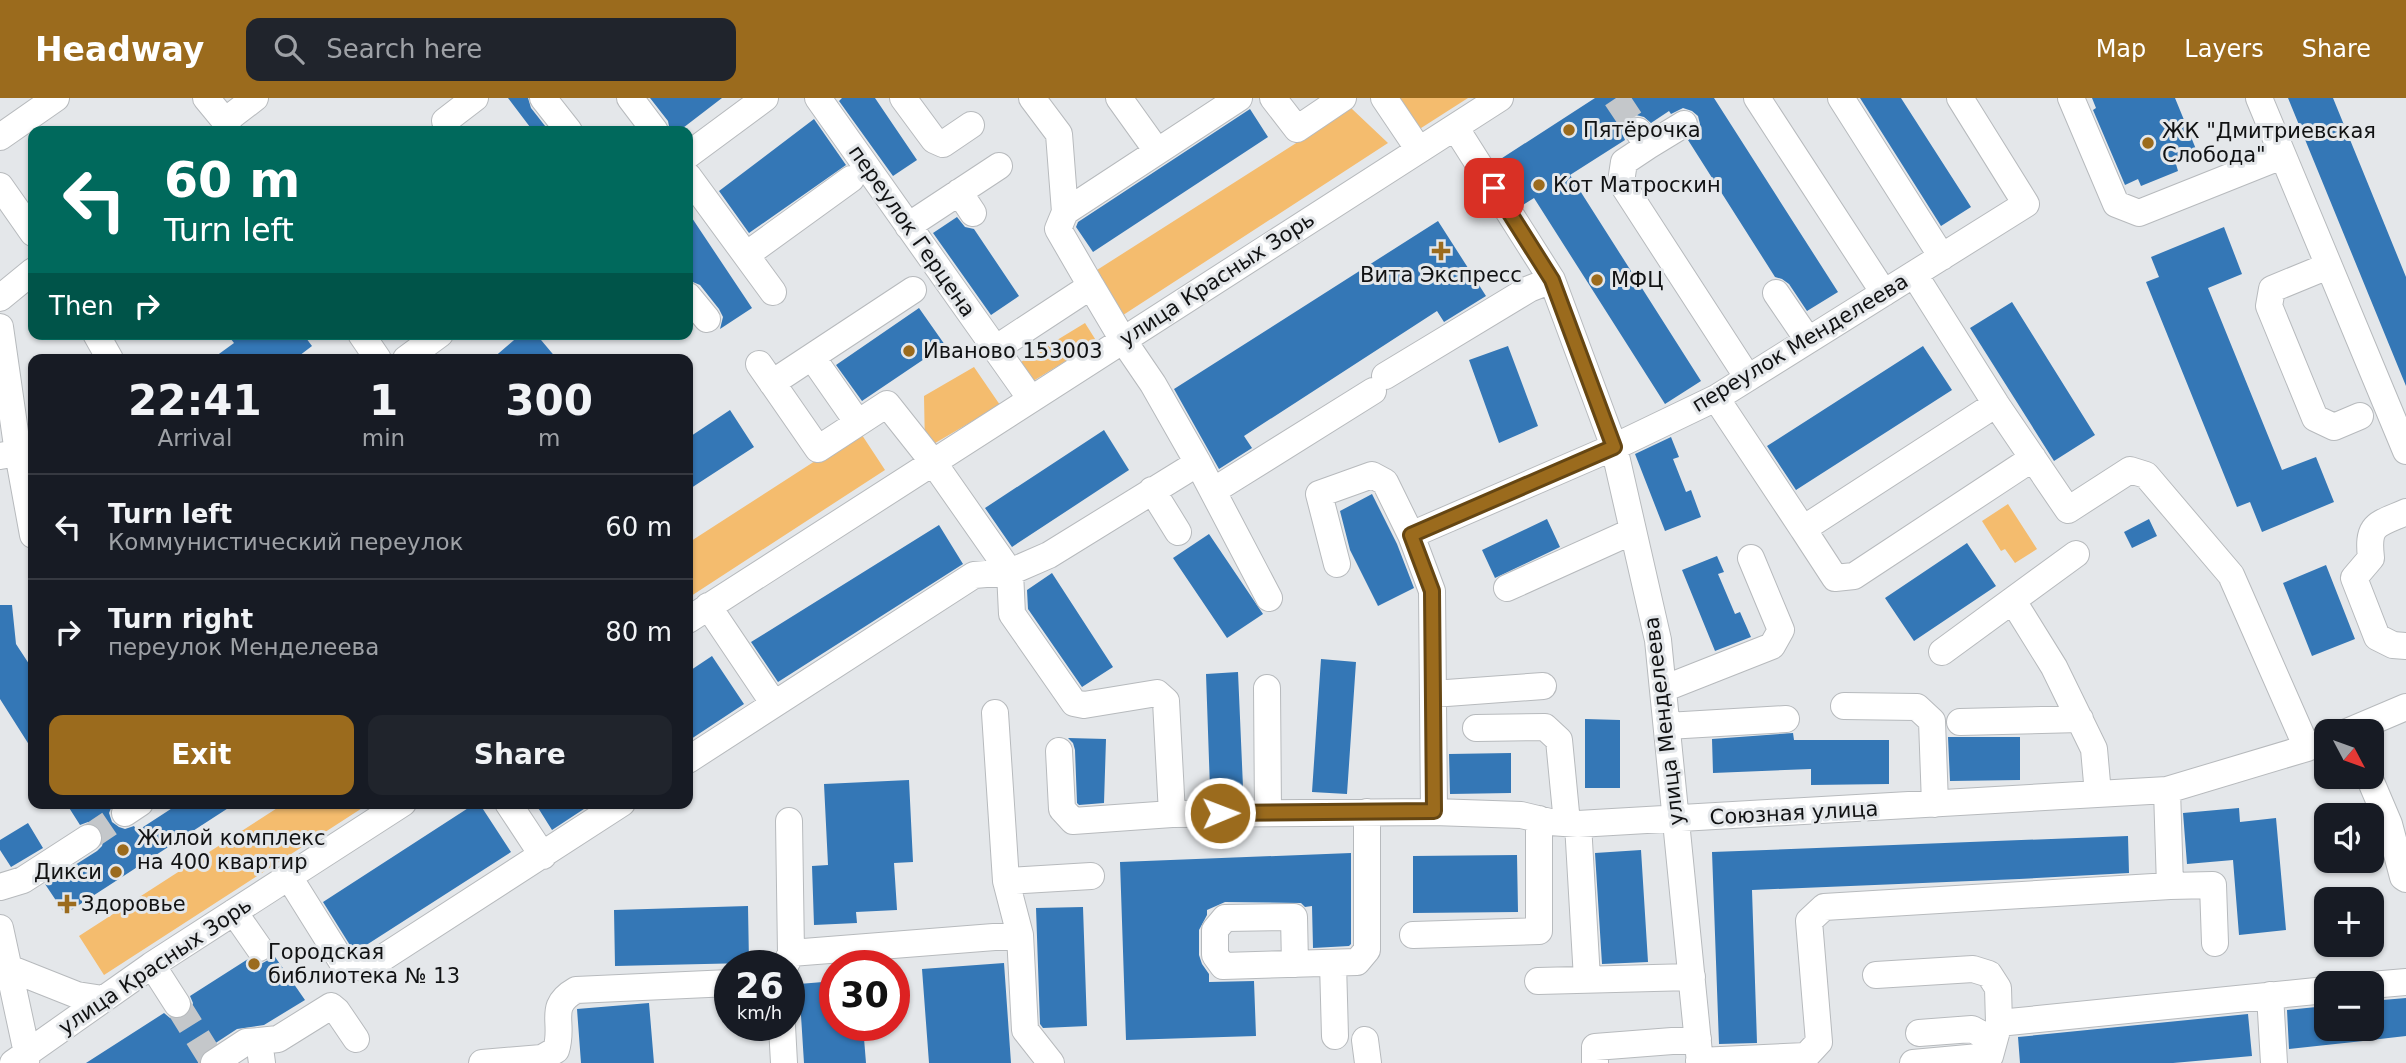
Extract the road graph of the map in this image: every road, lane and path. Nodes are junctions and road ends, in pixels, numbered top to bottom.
1 (56, 98) edge
2 (206, 98) edge
3 (255, 98) edge
4 (475, 98) edge
5 (543, 98) edge
6 (630, 98) edge
7 (765, 98) edge
8 (818, 98) edge
9 (903, 98) edge
10 (1032, 98) edge
11 (1119, 98) edge
12 (1239, 98) edge
13 (1273, 98) edge
14 (1343, 98) edge
15 (1384, 98) edge
16 (1500, 98) edge
17 (1757, 98) edge
18 (1841, 98) edge
19 (1960, 98) edge
20 (2071, 98) edge
21 (2259, 98) edge
22 (445, 121) dead end
23 (1684, 124) dead end
24 (971, 125) dead end
25 (227, 126) edge
26 (557, 126) edge
27 (650, 126) edge
28 (1455, 127) junction
29 (0, 137) edge
30 (1419, 150) junction
31 (693, 151) edge
32 (1157, 151) junction
33 (2282, 156) junction
34 (999, 166) dead end
35 (850, 179) dead end
36 (693, 183) edge
37 (0, 186) edge
38 (1065, 212) junction
39 (28, 226) edge
40 (908, 226) junction
41 (746, 255) junction
42 (1942, 257) junction
43 (2329, 265) junction
44 (1914, 274) junction
45 (28, 275) edge
46 (1552, 280) junction
47 (1091, 286) junction
48 (913, 290) dead end
49 (773, 292) dead end
50 (1776, 293) dead end
51 (1884, 293) junction
52 (0, 298) edge
53 (693, 302) edge
54 (707, 319) dead end
55 (0, 327) edge
56 (432, 340) edge
57 (1123, 340) junction
58 (1808, 340) junction
59 (995, 349) junction
60 (413, 354) edge
61 (812, 357) junction
62 (1748, 378) junction
63 (1716, 398) junction
64 (1031, 399) junction
65 (1996, 404) junction
66 (2360, 416) dead end
67 (858, 423) junction
68 (1614, 447) junction
69 (2406, 452) edge
70 (9, 454) edge
71 (2033, 458) junction
72 (933, 462) junction
73 (1198, 463) junction
74 (1152, 489) junction
75 (1213, 491) junction
76 (2406, 512) edge
77 (28, 518) edge
78 (1803, 529) junction
79 (1633, 531) junction
80 (1178, 532) dead end
81 (1411, 535) junction
82 (2076, 554) dead end
83 (1751, 558) dead end
84 (1337, 564) dead end
85 (1010, 572) junction
86 (1507, 588) dead end
87 (1269, 598) dead end
88 (2013, 601) junction
89 (698, 613) edge
90 (2406, 646) edge
91 (1941, 652) dead end
92 (1543, 686) dead end
93 (1267, 688) dead end
94 (1663, 690) junction
95 (1433, 694) junction
96 (774, 704) junction
97 (1844, 706) dead end
98 (2406, 707) edge
99 (995, 713) dead end
100 (1786, 719) dead end
101 (2080, 719) junction
102 (2377, 719) edge
103 (1960, 722) dead end
104 (1667, 726) junction
105 (1476, 728) dead end
106 (2314, 738) edge
107 (2314, 745) edge
108 (1059, 751) dead end
109 (693, 757) edge
110 (2377, 789) edge
111 (2166, 790) junction
112 (2098, 794) junction
113 (1935, 804) junction
114 (394, 809) edge
115 (512, 809) edge
116 (613, 809) edge
117 (1434, 811) junction
118 (1367, 812) junction
119 (1268, 813) junction
120 (1171, 814) junction
121 (1539, 819) junction
122 (1676, 820) junction
123 (789, 821) dead end
124 (2398, 821) edge
125 (1572, 824) junction
126 (88, 838) tunnel mouth
127 (543, 856) junction
128 (1091, 876) dead end
129 (289, 877) junction
130 (2406, 879) edge
131 (1006, 881) junction
132 (2170, 886) junction
133 (0, 887) edge
134 (234, 912) junction
135 (0, 928) edge
136 (1020, 935) junction
137 (1413, 935) dead end
138 (2215, 943) dead end
139 (259, 948) dead end
140 (788, 950) edge
141 (805, 957) edge
142 (1333, 963) junction
143 (1296, 964) dead end
144 (152, 965) junction
145 (4, 969) edge
146 (1876, 975) dead end
147 (1692, 977) junction
148 (1587, 979) junction
149 (1538, 981) dead end
150 (2406, 982) edge
151 (714, 984) edge
152 (2384, 984) edge
153 (2314, 991) edge
154 (2270, 995) junction
155 (103, 999) junction
156 (177, 1004) tunnel mouth
157 (1919, 1033) dead end
158 (1335, 1036) dead end
159 (356, 1039) dead end
160 (783, 1041) edge
161 (1994, 1046) edge
162 (260, 1052) edge
163 (1699, 1054) edge
164 (22, 1060) edge
165 (212, 1061) edge
166 (482, 1063) edge
167 (784, 1063) edge
168 (1051, 1063) edge
169 (1595, 1063) edge
170 (1913, 1063) edge
171 (2274, 1063) edge

1 - 29 street
2 - 25 street
3 - 25 street
4 - 22 street
5 - 26 street
6 - 27 street
7 - 31 street
8 - 40 street, переулок Герцена
9 - 24 street
10 - 38 street
11 - 32 street
12 - 32 street
13 - 14 street
15 - 30 street
16 - 28 street, улица Красных Зорь
17 - 51 street
18 - 42 street
19 - 42 street, переулок Менделеева
20 - 33 street
21 - 33 street
23 - 62 street
28 - 30 street, улица Красных Зорь
28 - 46 street, улица Менделеева
30 - 57 street, улица Красных Зорь
32 - 38 street
33 - 43 street
34 - 40 street
35 - 41 street
36 - 41 street
37 - 39 street
38 - 47 street
40 - 59 street, переулок Герцена
41 - 49 street
42 - 44 street, переулок Менделеева
43 - 66 street
43 - 69 street
44 - 51 street, переулок Менделеева
44 - 65 street
45 - 52 street
46 - 68 street, улица Менделеева
46 - 75 street
47 - 57 street
47 - 59 street
48 - 61 street
50 - 58 street
51 - 58 street, переулок Менделеева
53 - 54 street
55 - 70 street
56 - 60 street
57 - 64 street, улица Красных Зорь
57 - 73 street
58 - 62 street, переулок Менделеева
59 - 64 street, переулок Герцена
61 - 67 street
61 - 67 street
62 - 63 street, переулок Менделеева
63 - 68 street, переулок Менделеева
63 - 78 street
64 - 72 street, улица Красных Зорь
65 - 71 street
65 - 78 street
67 - 72 street
68 - 79 street, улица Менделеева
68 - 81 street, переулок Менделеева
70 - 77 street
71 - 78 street
71 - 106 street
72 - 85 street
72 - 89 street, улица Красных Зорь
73 - 74 street
73 - 75 street
74 - 80 street
74 - 85 street
75 - 87 street
76 - 90 street
79 - 86 street
79 - 94 street, улица Менделеева
81 - 84 street
81 - 95 street
82 - 88 street
83 - 94 street
85 - 96 street
85 - 120 street
88 - 91 street
88 - 101 street
89 - 96 street
92 - 95 street
93 - 119 street
94 - 104 street, улица Менделеева
95 - 117 street
96 - 109 street
97 - 113 street
98 - 102 street
99 - 131 street
100 - 104 street
101 - 103 street
101 - 112 street
104 - 122 street, улица Менделеева
105 - 125 street
107 - 111 street, Союзная улица
108 - 120 street, Союзная улица
110 - 124 street
111 - 112 street, Союзная улица
111 - 132 street
112 - 113 street, Союзная улица
113 - 122 street, Союзная улица
114 - 129 street, улица Красных Зорь
115 - 127 street
116 - 127 street
117 - 118 street, Союзная улица
117 - 121 street, Союзная улица
118 - 119 street, Союзная улица
118 - 142 street
119 - 120 street, Союзная улица
121 - 125 street, Союзная улица
121 - 137 street
122 - 125 street, Союзная улица
122 - 147 street, улица Менделеева
123 - 140 street
124 - 130 street
125 - 148 street
126 - 133 street
127 - 129 street
128 - 131 street
129 - 134 street, улица Красных Зорь
131 - 136 street
132 - 138 street
132 - 163 street
134 - 139 street
134 - 144 street, улица Красных Зорь
135 - 145 street
136 - 141 street
136 - 168 street
142 - 143 street
142 - 158 street
144 - 155 street, улица Красных Зорь
144 - 156 street
145 - 155 street
145 - 164 street
146 - 161 street
147 - 148 street
147 - 163 street, улица Менделеева
148 - 149 street
150 - 152 street
151 - 166 street
153 - 154 street
154 - 161 street
154 - 171 street
155 - 164 street, улица Красных Зорь
157 - 161 street
159 - 162 street
160 - 167 street
161 - 170 street
162 - 165 street
163 - 169 street

